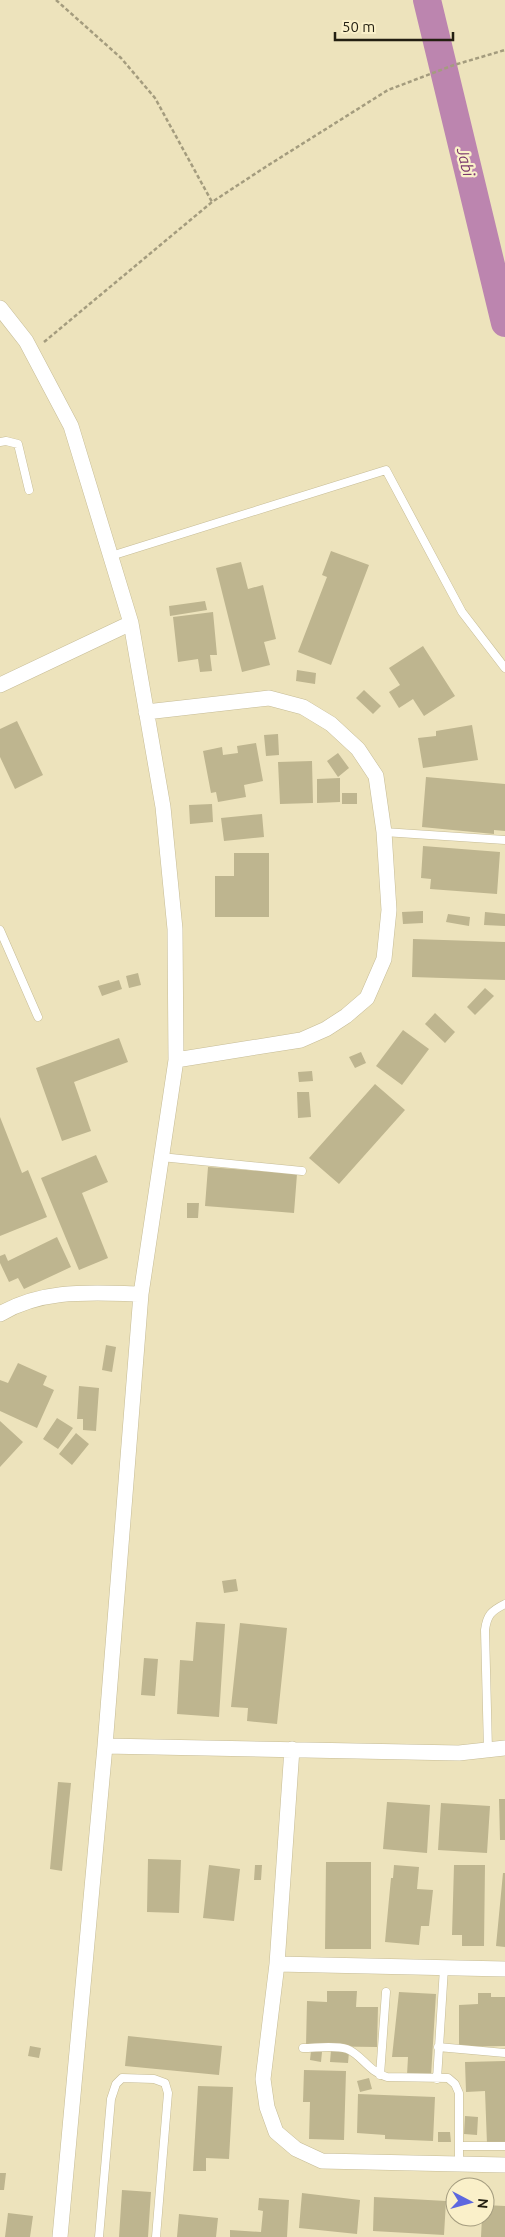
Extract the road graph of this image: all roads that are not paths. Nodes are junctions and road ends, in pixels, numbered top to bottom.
1 (0, 308) edge
2 (0, 442) edge
3 (29, 490) dead end
4 (111, 556) junction
5 (131, 623) junction
6 (505, 668) edge
7 (0, 685) edge
8 (146, 712) junction
9 (384, 832) junction
10 (505, 840) edge
11 (0, 930) edge
12 (38, 1017) dead end
13 (176, 1060) junction
14 (161, 1156) junction
15 (302, 1171) dead end
16 (141, 1294) junction
17 (0, 1314) edge
18 (505, 1604) edge
19 (105, 1746) junction
20 (505, 1748) edge
21 (292, 1749) junction
22 (488, 1750) junction
23 (277, 1964) junction
24 (444, 1968) junction
25 (505, 1970) edge
26 (386, 1992) dead end
27 (438, 2047) junction
28 (303, 2048) dead end
29 (505, 2053) edge
30 (380, 2075) junction
31 (437, 2079) junction
32 (460, 2146) junction
33 (505, 2146) edge
34 (459, 2164) junction
35 (505, 2165) edge
36 (60, 2237) edge
37 (99, 2237) edge
38 (156, 2237) edge

1 - 4 street
2 - 3 lane
4 - 5 street
4 - 6 lane
5 - 7 street
5 - 8 street
8 - 9 street
8 - 13 street
9 - 10 lane
9 - 13 street
11 - 12 lane
13 - 14 street
14 - 15 lane
14 - 16 street
16 - 17 street
16 - 19 street
18 - 22 lane
19 - 21 street
19 - 36 street
20 - 22 street
21 - 22 street
21 - 23 street
23 - 24 street
23 - 34 street
24 - 25 street
24 - 27 lane
26 - 30 lane
27 - 29 lane
27 - 31 lane
28 - 30 lane
30 - 31 lane
31 - 32 lane
32 - 33 lane
32 - 34 lane
34 - 35 street
37 - 38 lane

